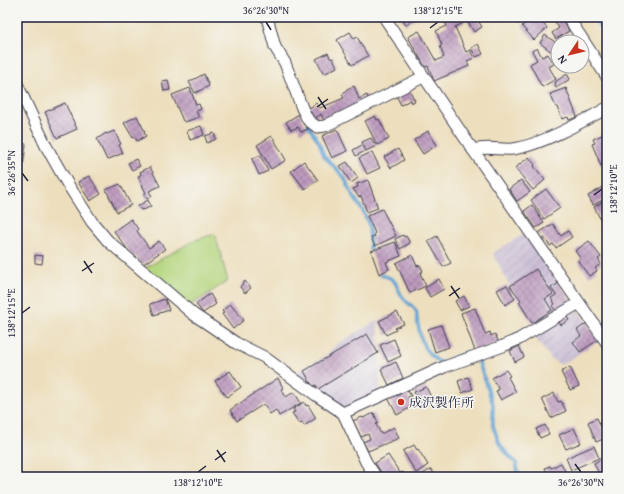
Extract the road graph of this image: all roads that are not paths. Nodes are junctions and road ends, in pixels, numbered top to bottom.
1 (267, 17) edge
2 (384, 17) edge
3 (568, 17) edge
4 (423, 77) junction
5 (607, 77) edge
6 (17, 84) edge
7 (607, 108) edge
8 (473, 150) junction
9 (579, 303) junction
10 (607, 343) edge
11 (343, 413) junction
12 (376, 477) edge

1 - 4 street
2 - 4 street
3 - 5 street
4 - 8 street
6 - 11 street
7 - 8 street
8 - 9 street
9 - 10 street
9 - 11 street
11 - 12 street

